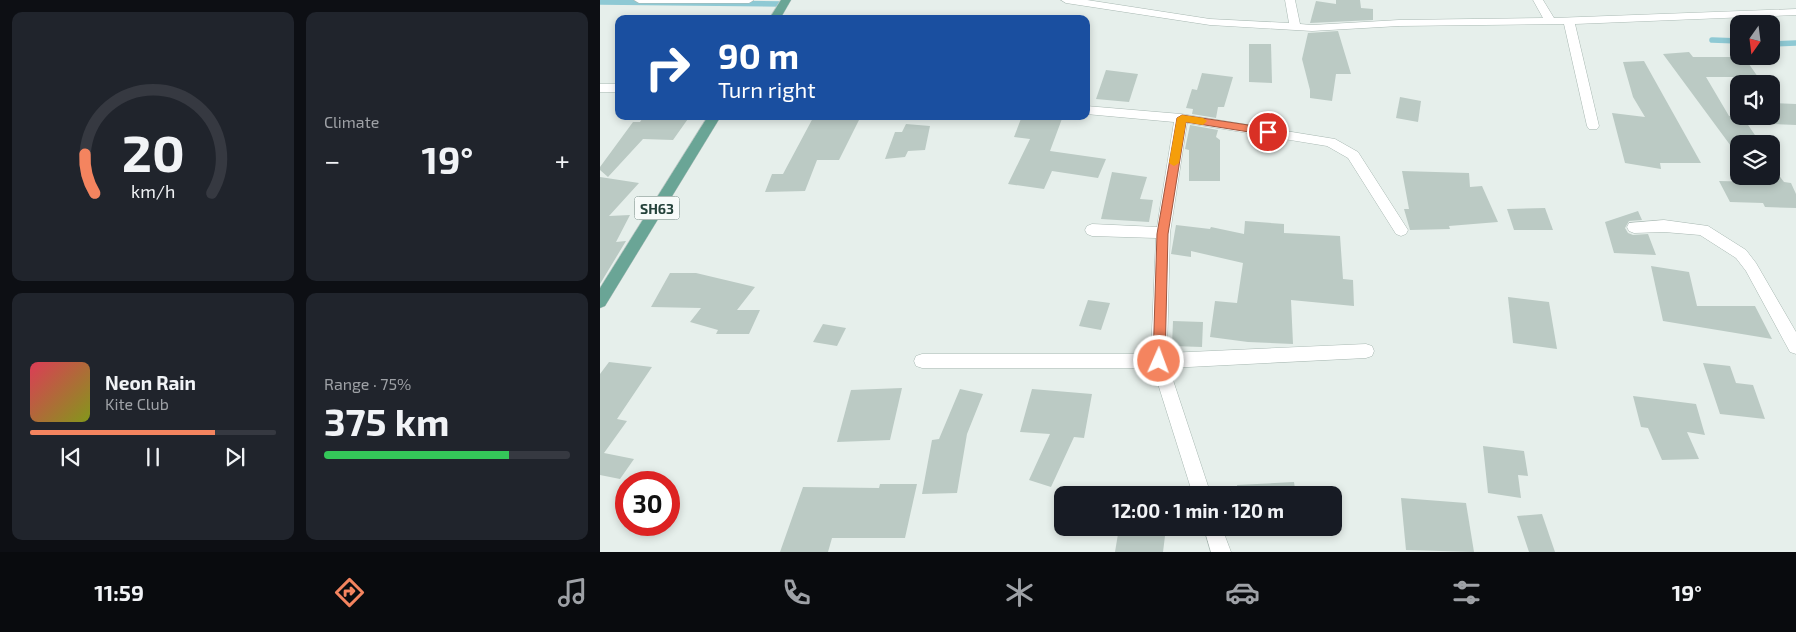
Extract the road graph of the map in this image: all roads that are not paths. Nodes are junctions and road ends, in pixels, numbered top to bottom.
1 (639, 0) edge
2 (749, 0) edge
3 (786, 0) edge
4 (1066, 0) edge
5 (1290, 0) edge
6 (1538, 0) edge
7 (1773, 0) edge
8 (1790, 12) edge
9 (777, 15) edge
10 (1569, 21) junction
11 (1552, 22) junction
12 (1294, 27) junction
13 (600, 88) edge
14 (615, 88) edge
15 (1090, 110) edge
16 (1182, 118) junction
17 (712, 120) edge
18 (1593, 126) dead end
19 (1634, 227) dead end
20 (1092, 230) dead end
21 (1401, 230) dead end
22 (1163, 234) junction
23 (600, 301) edge
24 (1796, 347) edge
25 (1366, 351) dead end
26 (922, 361) dead end
27 (1159, 361) junction
28 (1199, 486) edge
29 (1216, 536) edge
30 (1221, 552) edge

1 - 2 street
3 - 9 main road
4 - 12 street
5 - 12 street
6 - 11 street
7 - 8 street
8 - 10 street
10 - 11 street
10 - 18 street
11 - 12 street
13 - 14 street
15 - 16 street
16 - 21 street
16 - 22 street
17 - 23 main road, SH63
19 - 24 street
20 - 22 street
22 - 27 street
25 - 27 street
26 - 27 street
27 - 28 street
29 - 30 street

